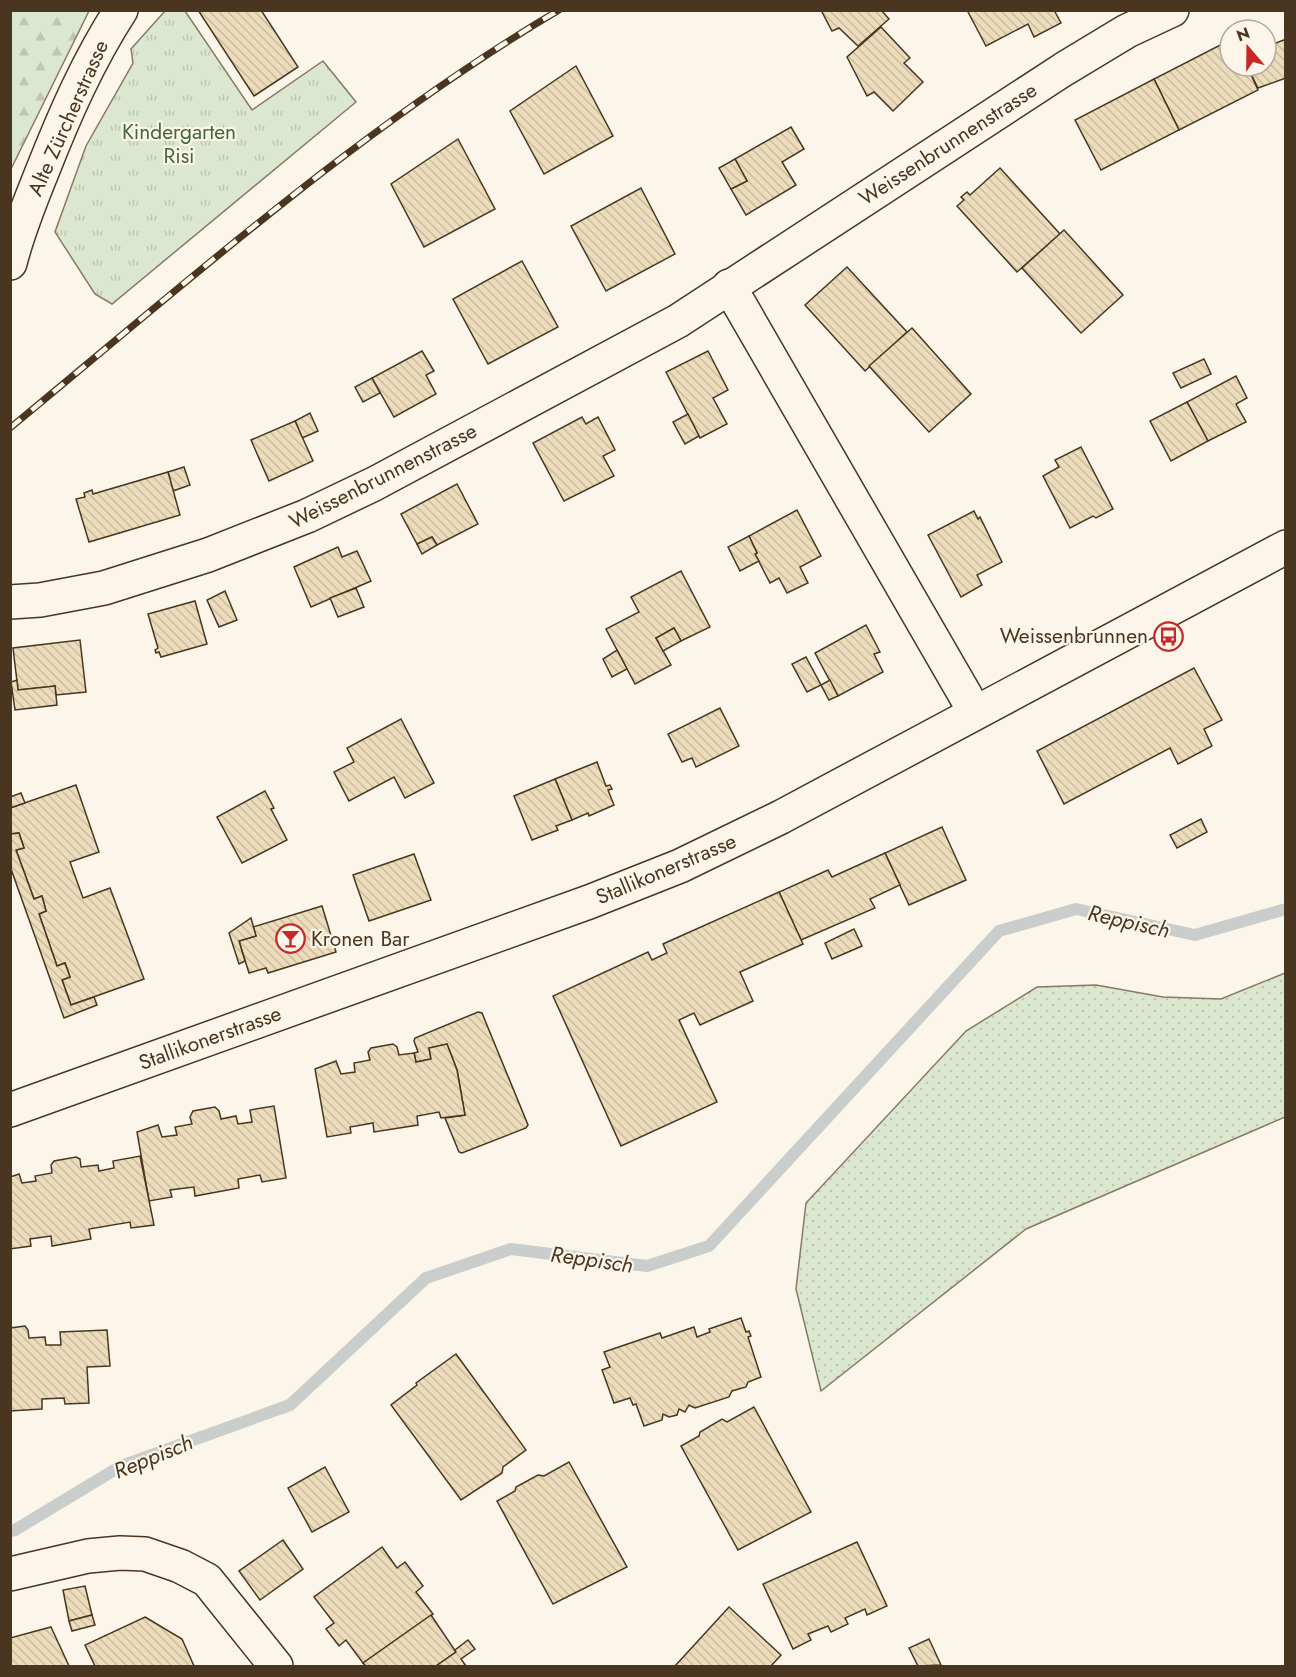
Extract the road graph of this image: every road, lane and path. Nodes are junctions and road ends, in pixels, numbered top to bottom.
1 (121, 10) edge
2 (1172, 10) edge
3 (10, 263) edge
4 (729, 286) junction
5 (1286, 548) edge
6 (10, 602) edge
7 (975, 712) junction
8 (10, 1110) edge
9 (10, 1574) edge
10 (276, 1666) edge

1 - 3 street, Alte Zürcherstrasse
2 - 4 street, Weissenbrunnenstrasse
4 - 6 street, Weissenbrunnenstrasse
4 - 7 street
5 - 7 street, Stallikonerstrasse
7 - 8 street, Stallikonerstrasse
9 - 10 street

